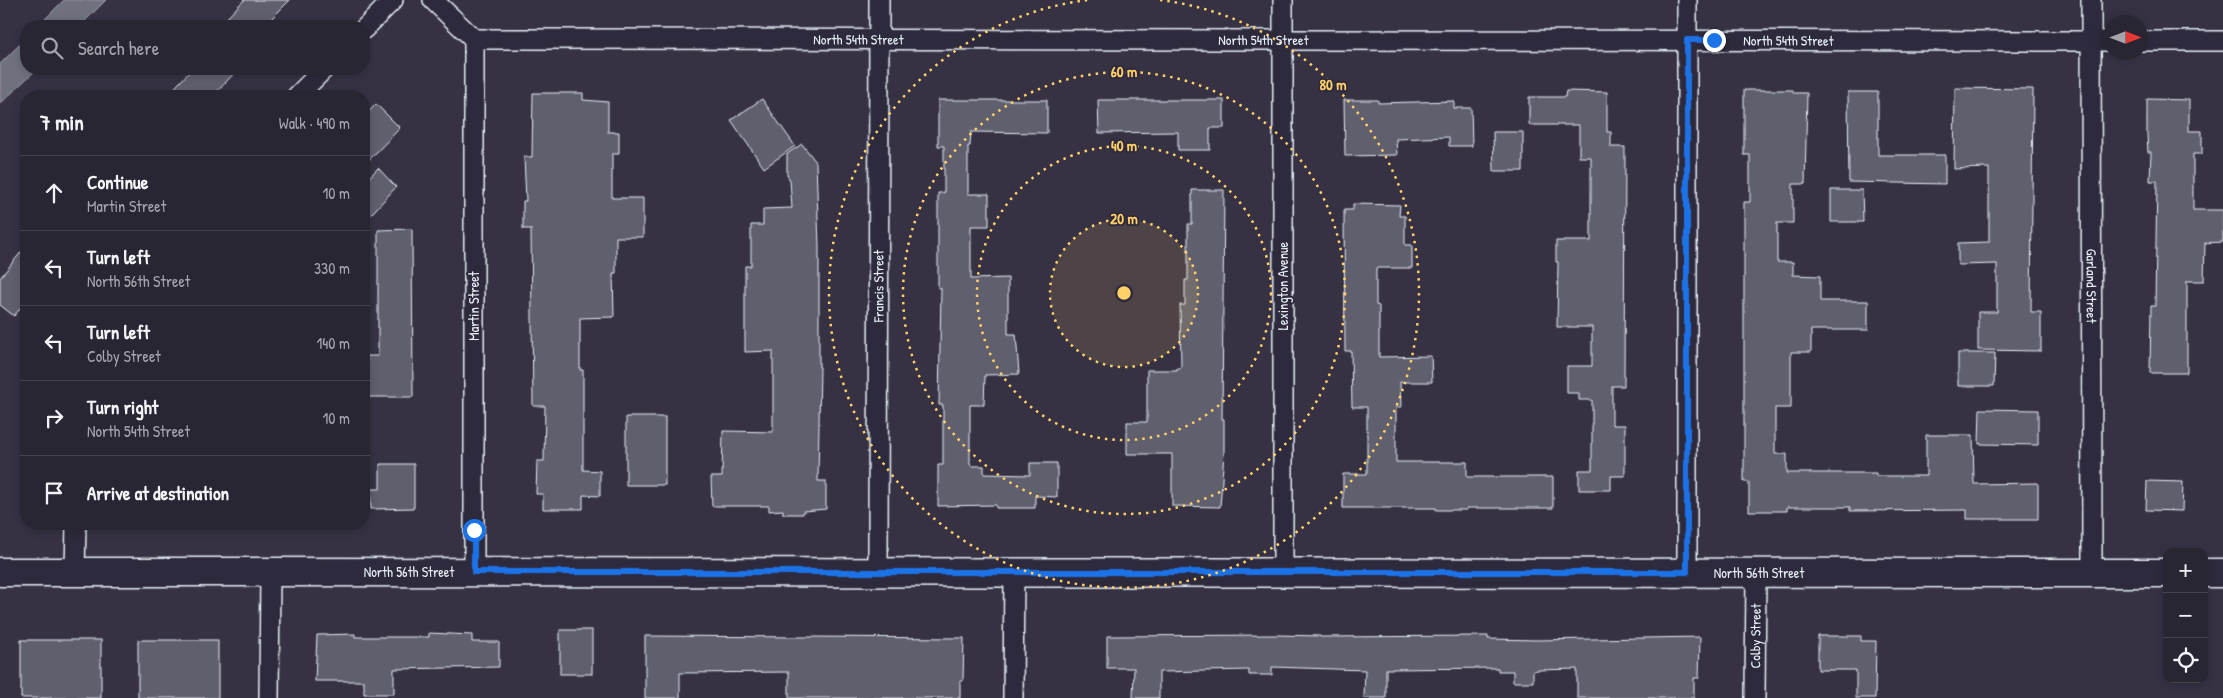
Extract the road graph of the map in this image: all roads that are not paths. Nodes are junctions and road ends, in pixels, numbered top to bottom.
1 (393, 0) edge
2 (433, 0) edge
3 (879, 0) edge
4 (1283, 0) edge
5 (1687, 0) edge
6 (2091, 0) edge
7 (370, 23) edge
8 (474, 39) junction
9 (879, 40) junction
10 (1283, 40) junction
11 (1687, 40) junction
12 (2091, 41) junction
13 (2103, 41) edge
14 (2148, 41) edge
15 (2223, 41) edge
16 (318, 75) edge
17 (303, 90) edge
18 (76, 530) edge
19 (75, 571) junction
20 (0, 572) edge
21 (270, 572) junction
22 (474, 572) junction
23 (878, 572) junction
24 (1014, 572) junction
25 (1283, 572) junction
26 (1687, 572) junction
27 (1756, 572) junction
28 (2223, 572) edge
29 (2092, 573) junction
30 (2163, 573) edge
31 (2208, 573) edge
32 (269, 698) edge
33 (1013, 698) edge
34 (1755, 698) edge

1 - 7 street
2 - 8 street
3 - 9 street, Francis Street
4 - 10 street, Lexington Avenue
5 - 11 street
6 - 12 street, Garland Street
8 - 9 street, North 54th Street
8 - 22 street, Martin Street
9 - 10 street, North 54th Street
9 - 23 street, Francis Street
10 - 11 street, North 54th Street
10 - 25 street, Lexington Avenue
11 - 12 street, North 54th Street
11 - 26 street
12 - 13 street, North 54th Street
12 - 29 street, Garland Street
14 - 15 street
16 - 17 street
18 - 19 street
19 - 20 main road, North 56th Street
19 - 21 main road, North 56th Street
21 - 22 main road, North 56th Street
21 - 32 street
22 - 23 main road, North 56th Street
23 - 24 main road, North 56th Street
24 - 25 main road, North 56th Street
24 - 33 street
25 - 26 main road, North 56th Street
26 - 27 main road, North 56th Street
27 - 29 main road, North 56th Street
27 - 34 street, Colby Street
28 - 31 main road
29 - 30 main road, North 56th Street

